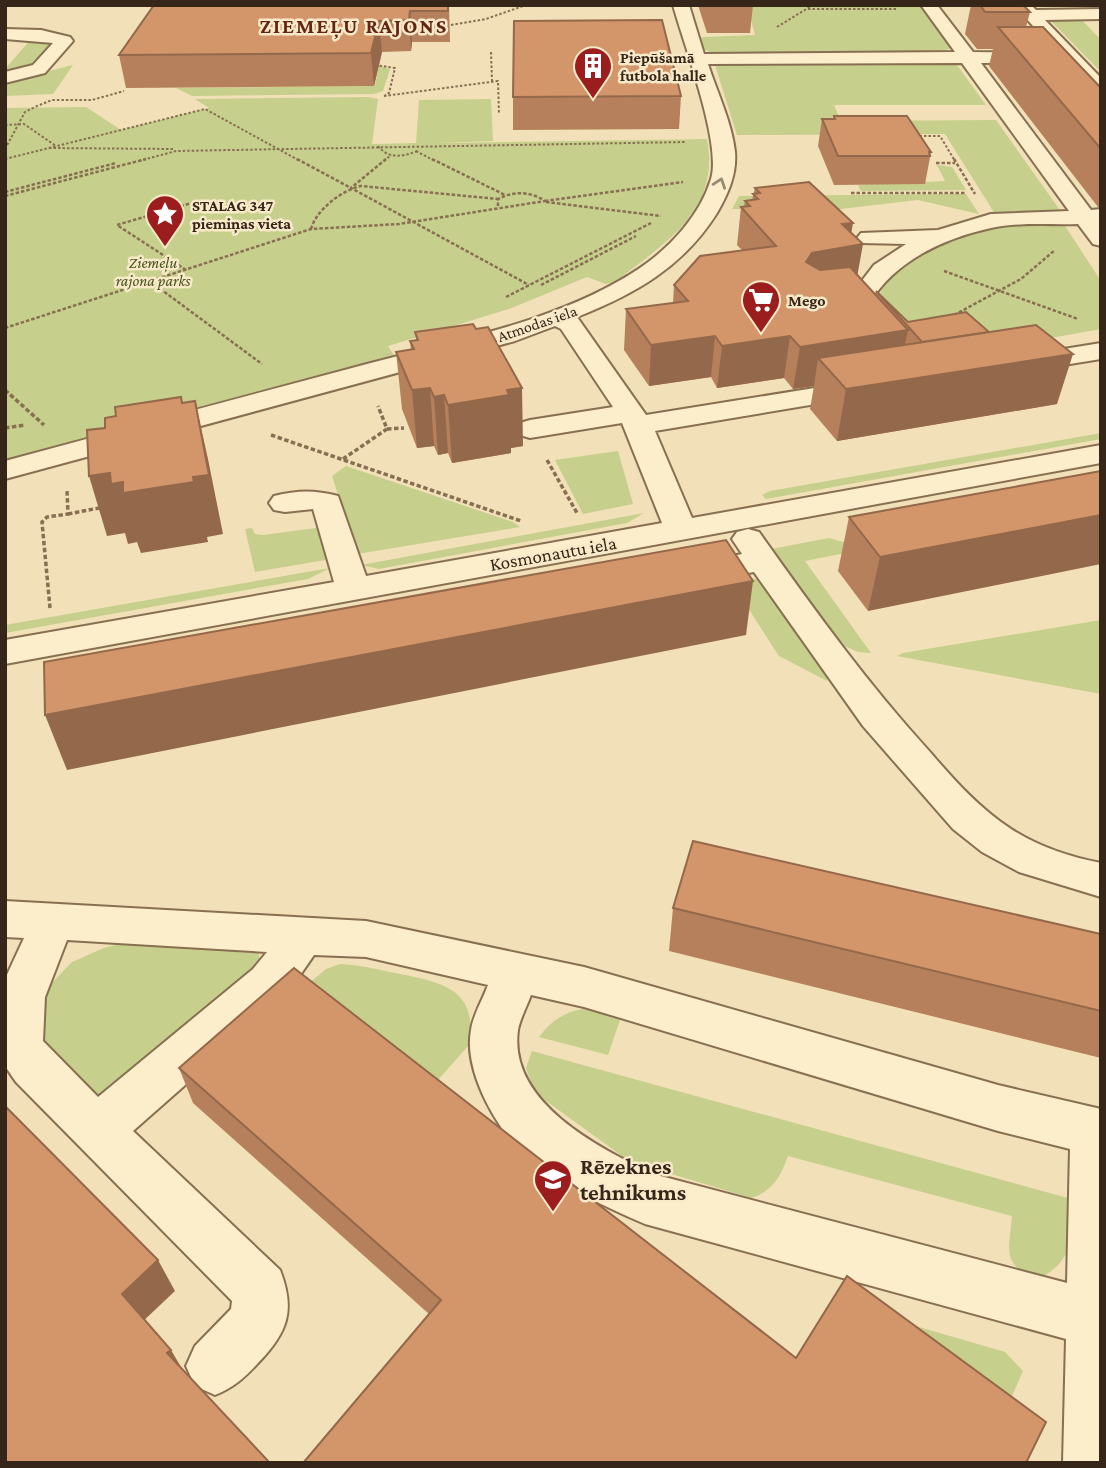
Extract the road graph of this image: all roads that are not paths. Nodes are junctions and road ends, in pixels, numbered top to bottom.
1 (681, 5) edge
2 (929, 5) edge
3 (1027, 10) edge
4 (1101, 14) edge
5 (5, 34) edge
6 (967, 57) junction
7 (1071, 57) junction
8 (698, 60) junction
9 (5, 78) edge
10 (1101, 89) edge
11 (1093, 224) edge
12 (940, 237) junction
13 (869, 238) dead end
14 (556, 316) junction
15 (898, 348) edge
16 (1101, 351) edge
17 (990, 369) edge
18 (894, 384) edge
19 (634, 419) junction
20 (530, 429) dead end
21 (1101, 454) edge
22 (5, 470) edge
23 (285, 503) dead end
24 (735, 520) junction
25 (682, 530) junction
26 (762, 560) junction
27 (666, 577) edge
28 (353, 589) junction
29 (50, 628) junction
30 (5, 652) edge
31 (84, 671) edge
32 (1101, 880) edge
33 (29, 920) edge
34 (298, 934) junction
35 (516, 972) junction
36 (97, 1130) junction
37 (1098, 1132) edge
38 (1092, 1318) junction
39 (215, 1366) dead end
40 (1093, 1463) edge

1 - 8 street, Atmodas iela
2 - 6 street
3 - 4 street
3 - 7 street
5 - 9 street
6 - 7 street
6 - 8 street
6 - 11 street
7 - 10 street
14 -> 8 street, Atmodas iela
11 - 12 street
12 - 13 street
12 - 15 street
14 - 19 street
14 - 22 street, Atmodas iela
16 - 17 street
18 - 19 street
19 - 20 street
19 - 25 street
21 - 24 street, Kosmonautu iela
23 - 28 street
24 - 25 street, Kosmonautu iela
24 - 26 street
25 - 28 street, Kosmonautu iela
26 - 27 street
26 - 32 street
28 - 29 street, Kosmonautu iela
29 - 30 street, Kosmonautu iela
29 - 31 street
33 - 34 street
33 - 36 street
34 - 35 street
34 - 36 street
35 - 37 street
35 - 38 street
36 - 39 street
37 - 38 street
38 - 40 street

